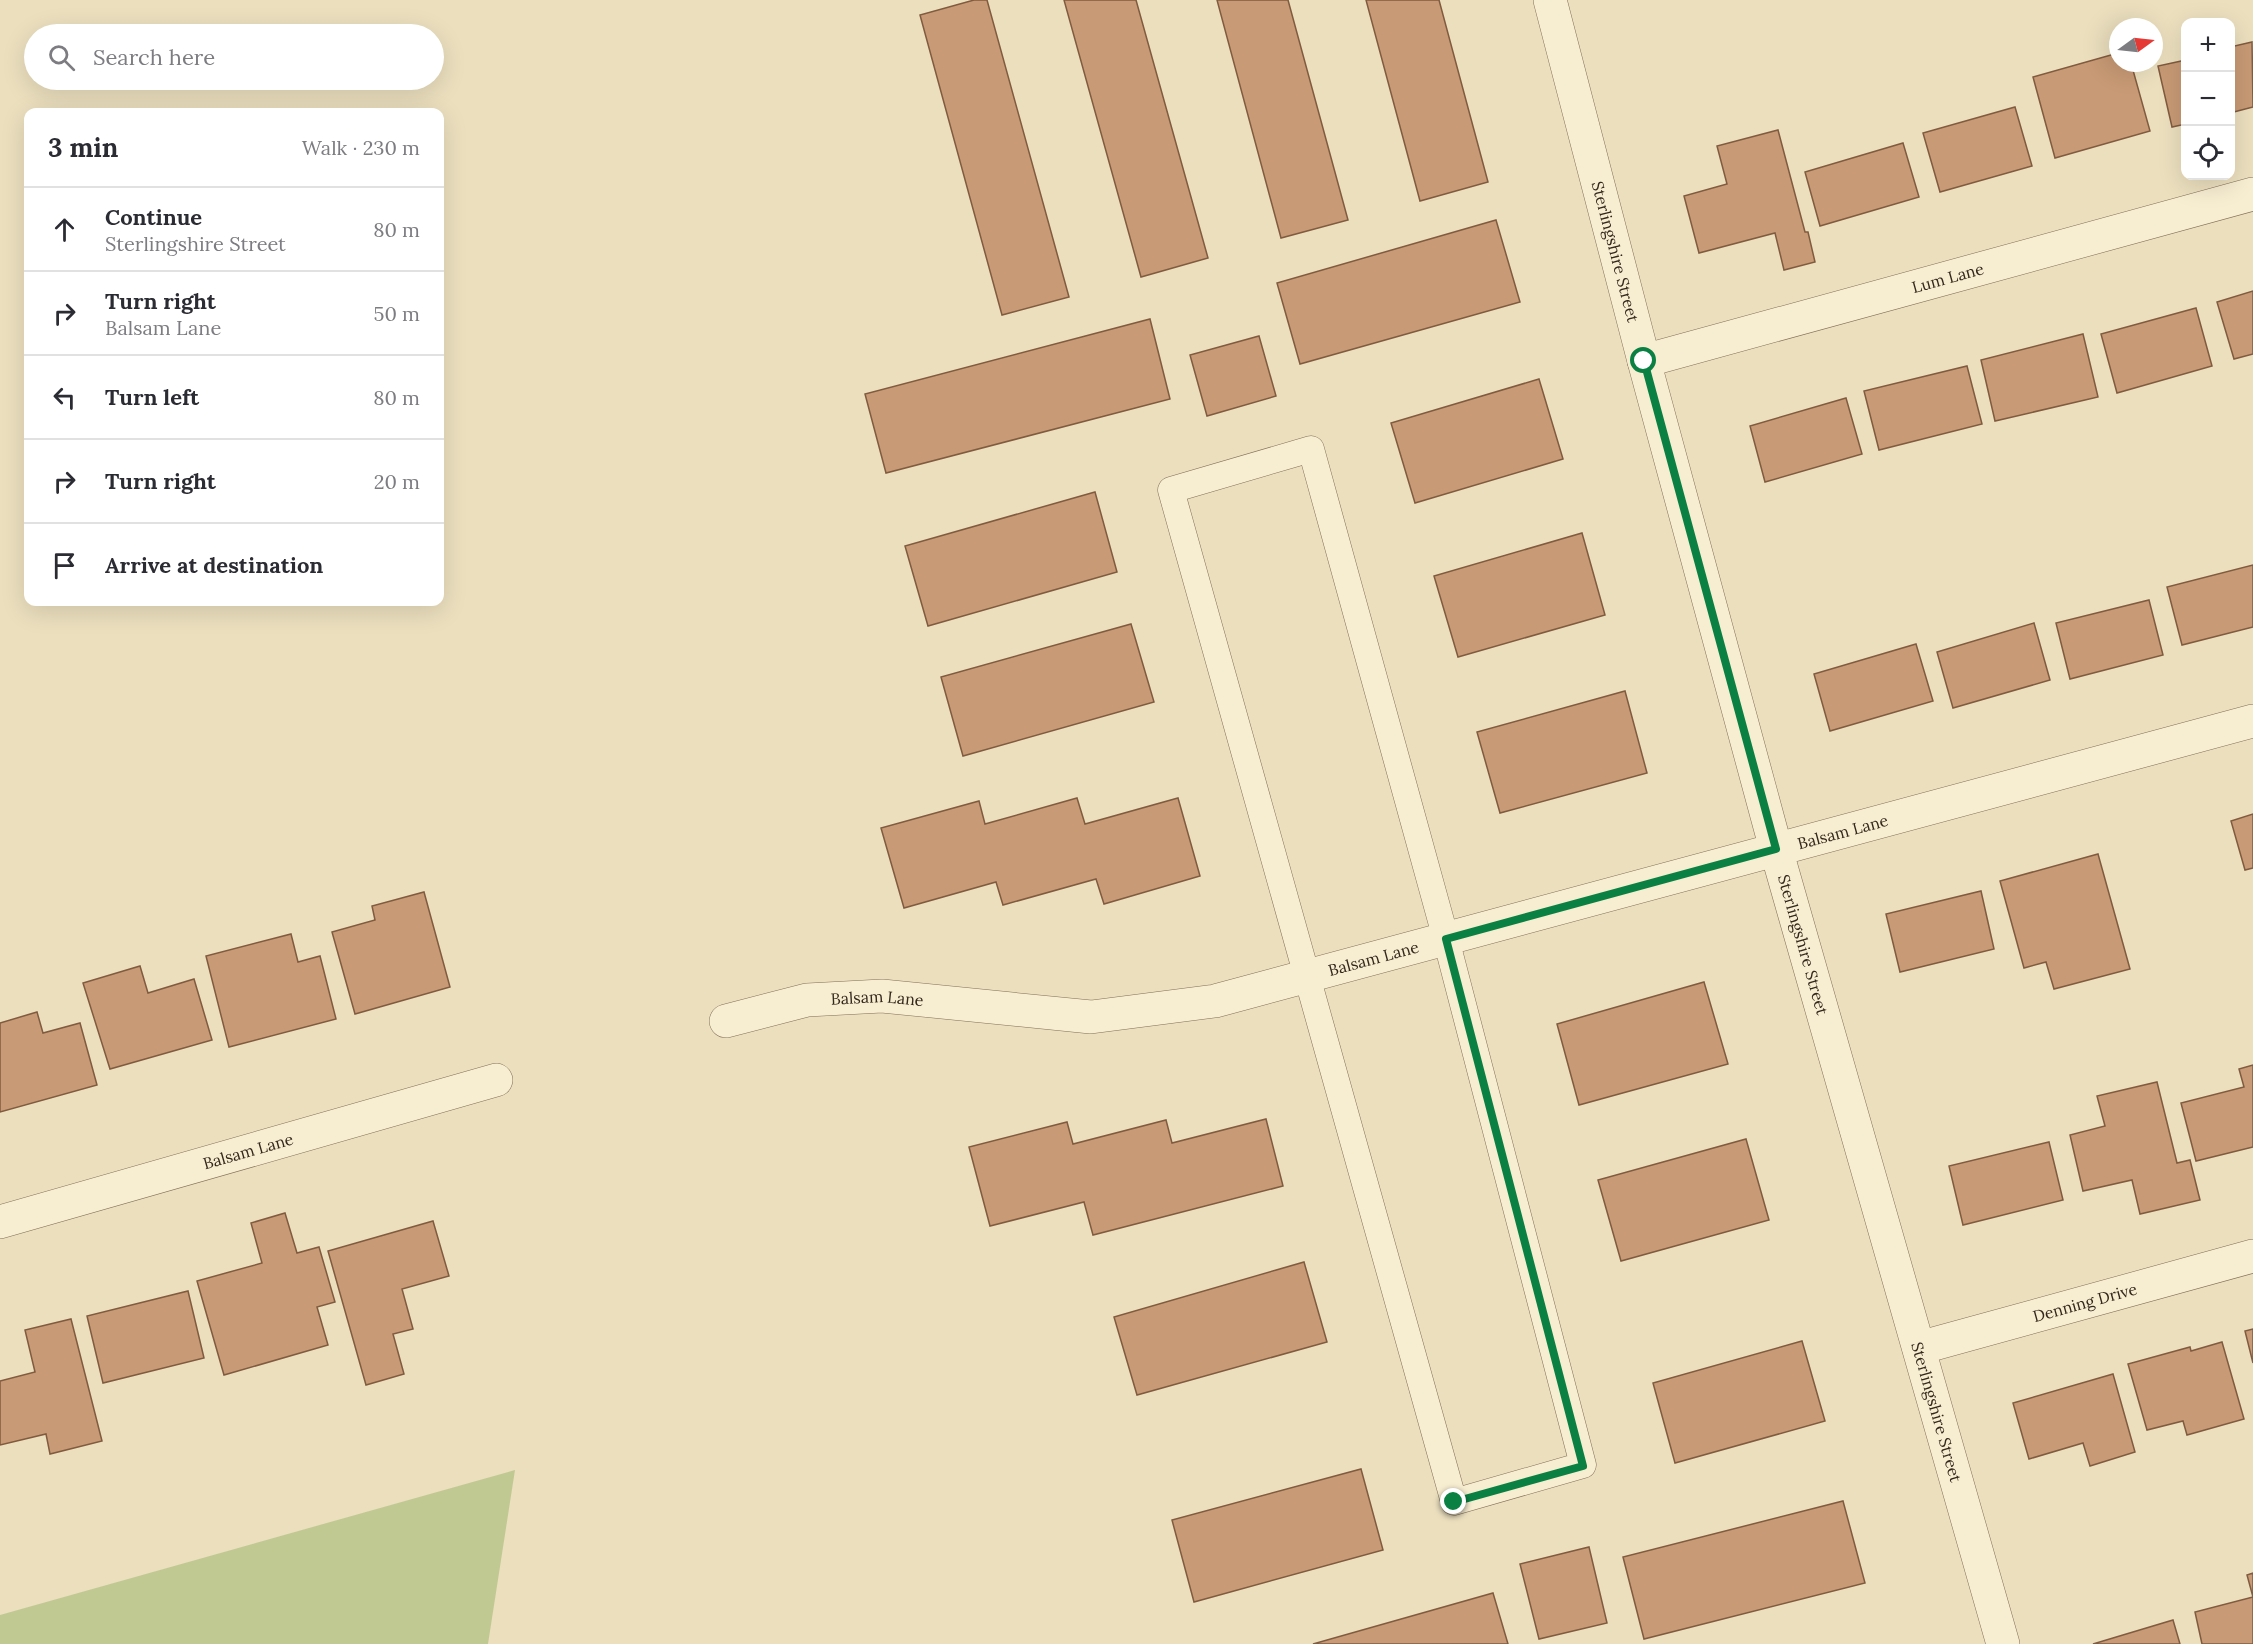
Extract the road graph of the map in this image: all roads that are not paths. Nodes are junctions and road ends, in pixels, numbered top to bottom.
1 (1550, 0) edge
2 (2253, 194) edge
3 (1644, 361) junction
4 (2253, 721) edge
5 (1776, 849) junction
6 (1446, 939) junction
7 (1307, 977) junction
8 (726, 1021) dead end
9 (496, 1080) dead end
10 (0, 1222) edge
11 (2253, 1256) edge
12 (1919, 1348) junction
13 (2003, 1644) edge

1 - 3 street, Sterlingshire Street
2 - 3 street, Lum Lane
3 - 5 street, Sterlingshire Street
4 - 5 street, Balsam Lane
5 - 6 street, Balsam Lane
5 - 12 street, Sterlingshire Street
6 - 7 street, Balsam Lane
6 - 7 lane
6 - 7 lane
7 - 8 street, Balsam Lane
9 - 10 street, Balsam Lane
11 - 12 street, Denning Drive
12 - 13 street, Sterlingshire Street

